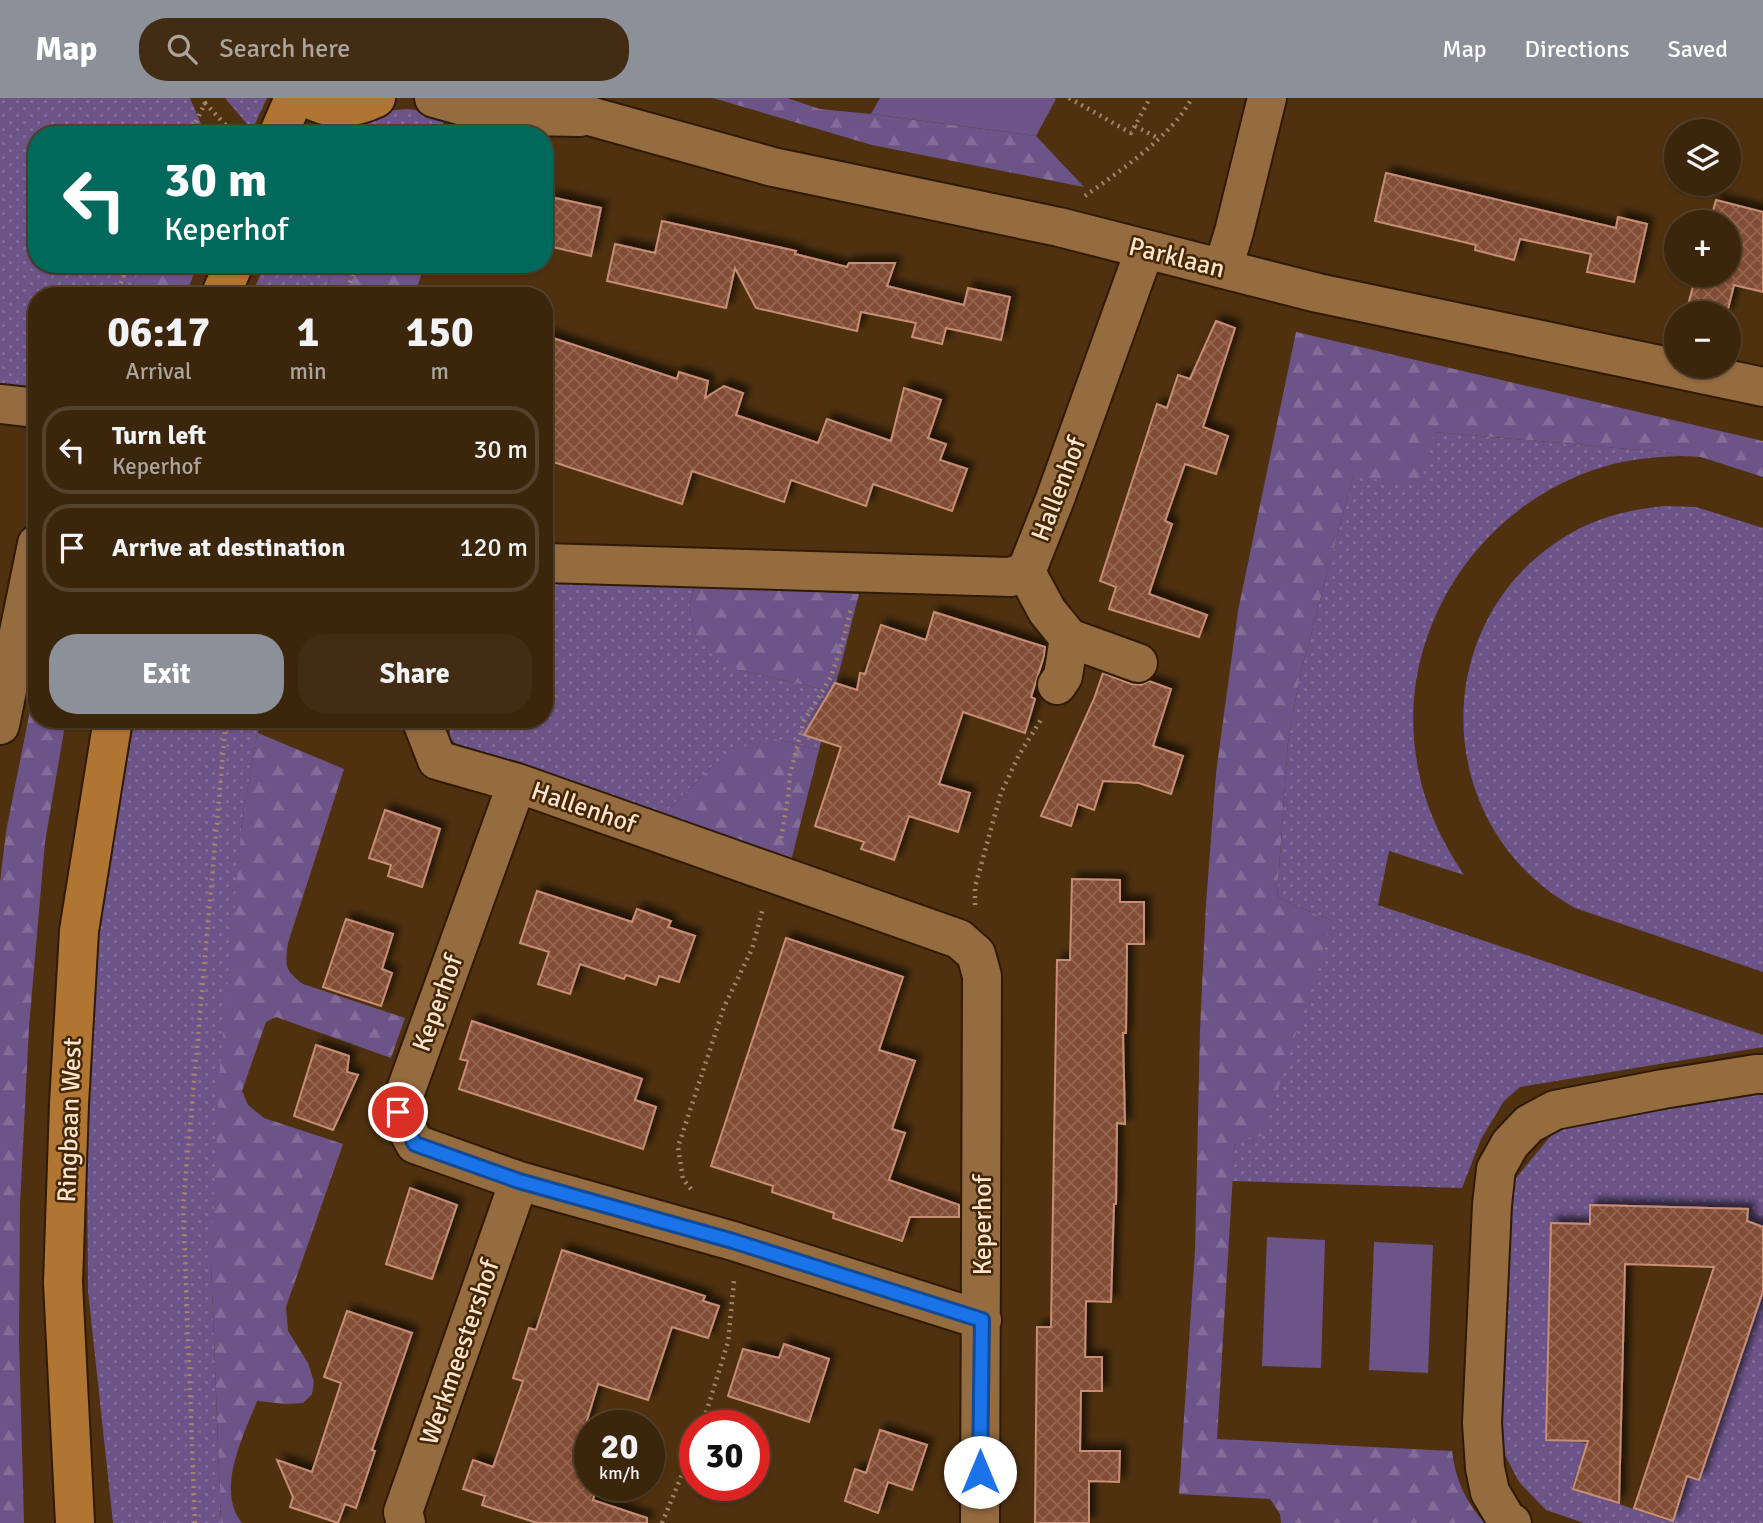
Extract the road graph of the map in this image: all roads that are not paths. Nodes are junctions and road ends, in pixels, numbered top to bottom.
1 (294, 98) edge
2 (376, 98) edge
3 (434, 98) edge
4 (546, 98) edge
5 (1267, 98) edge
6 (319, 113) edge
7 (593, 117) junction
8 (282, 126) edge
9 (1145, 249) junction
10 (1223, 268) junction
11 (1763, 387) edge
12 (0, 404) edge
13 (28, 407) edge
14 (553, 562) edge
15 (1026, 572) junction
16 (28, 588) edge
17 (1069, 638) junction
18 (1138, 663) dead end
19 (1057, 685) road end
20 (0, 725) edge
21 (112, 728) edge
22 (425, 728) edge
23 (517, 783) junction
24 (976, 954) joint
25 (1763, 1074) edge
26 (519, 1181) junction
27 (982, 1320) junction
28 (75, 1523) edge
29 (406, 1523) edge
30 (980, 1523) edge
31 (1512, 1523) edge

1 - 8 main road
2 - 6 main road
3 - 7 street, Parklaan
4 - 7 street, Parklaan
5 - 10 street
7 - 9 street, Parklaan
9 - 10 street, Parklaan
9 - 15 street, Hallenhof
10 - 11 street, Parklaan
12 - 13 street
14 - 15 street, Hallenhof
15 - 17 street
16 - 20 street
17 - 18 street
17 - 19 street
21 - 28 main road, Ringbaan West
22 - 23 street, Hallenhof
23 - 24 street, Hallenhof
23 - 26 street, Keperhof
24 - 27 street, Keperhof
25 - 31 street
26 - 27 street, Keperhof
26 - 29 street, Werkmeestershof
27 - 30 street

